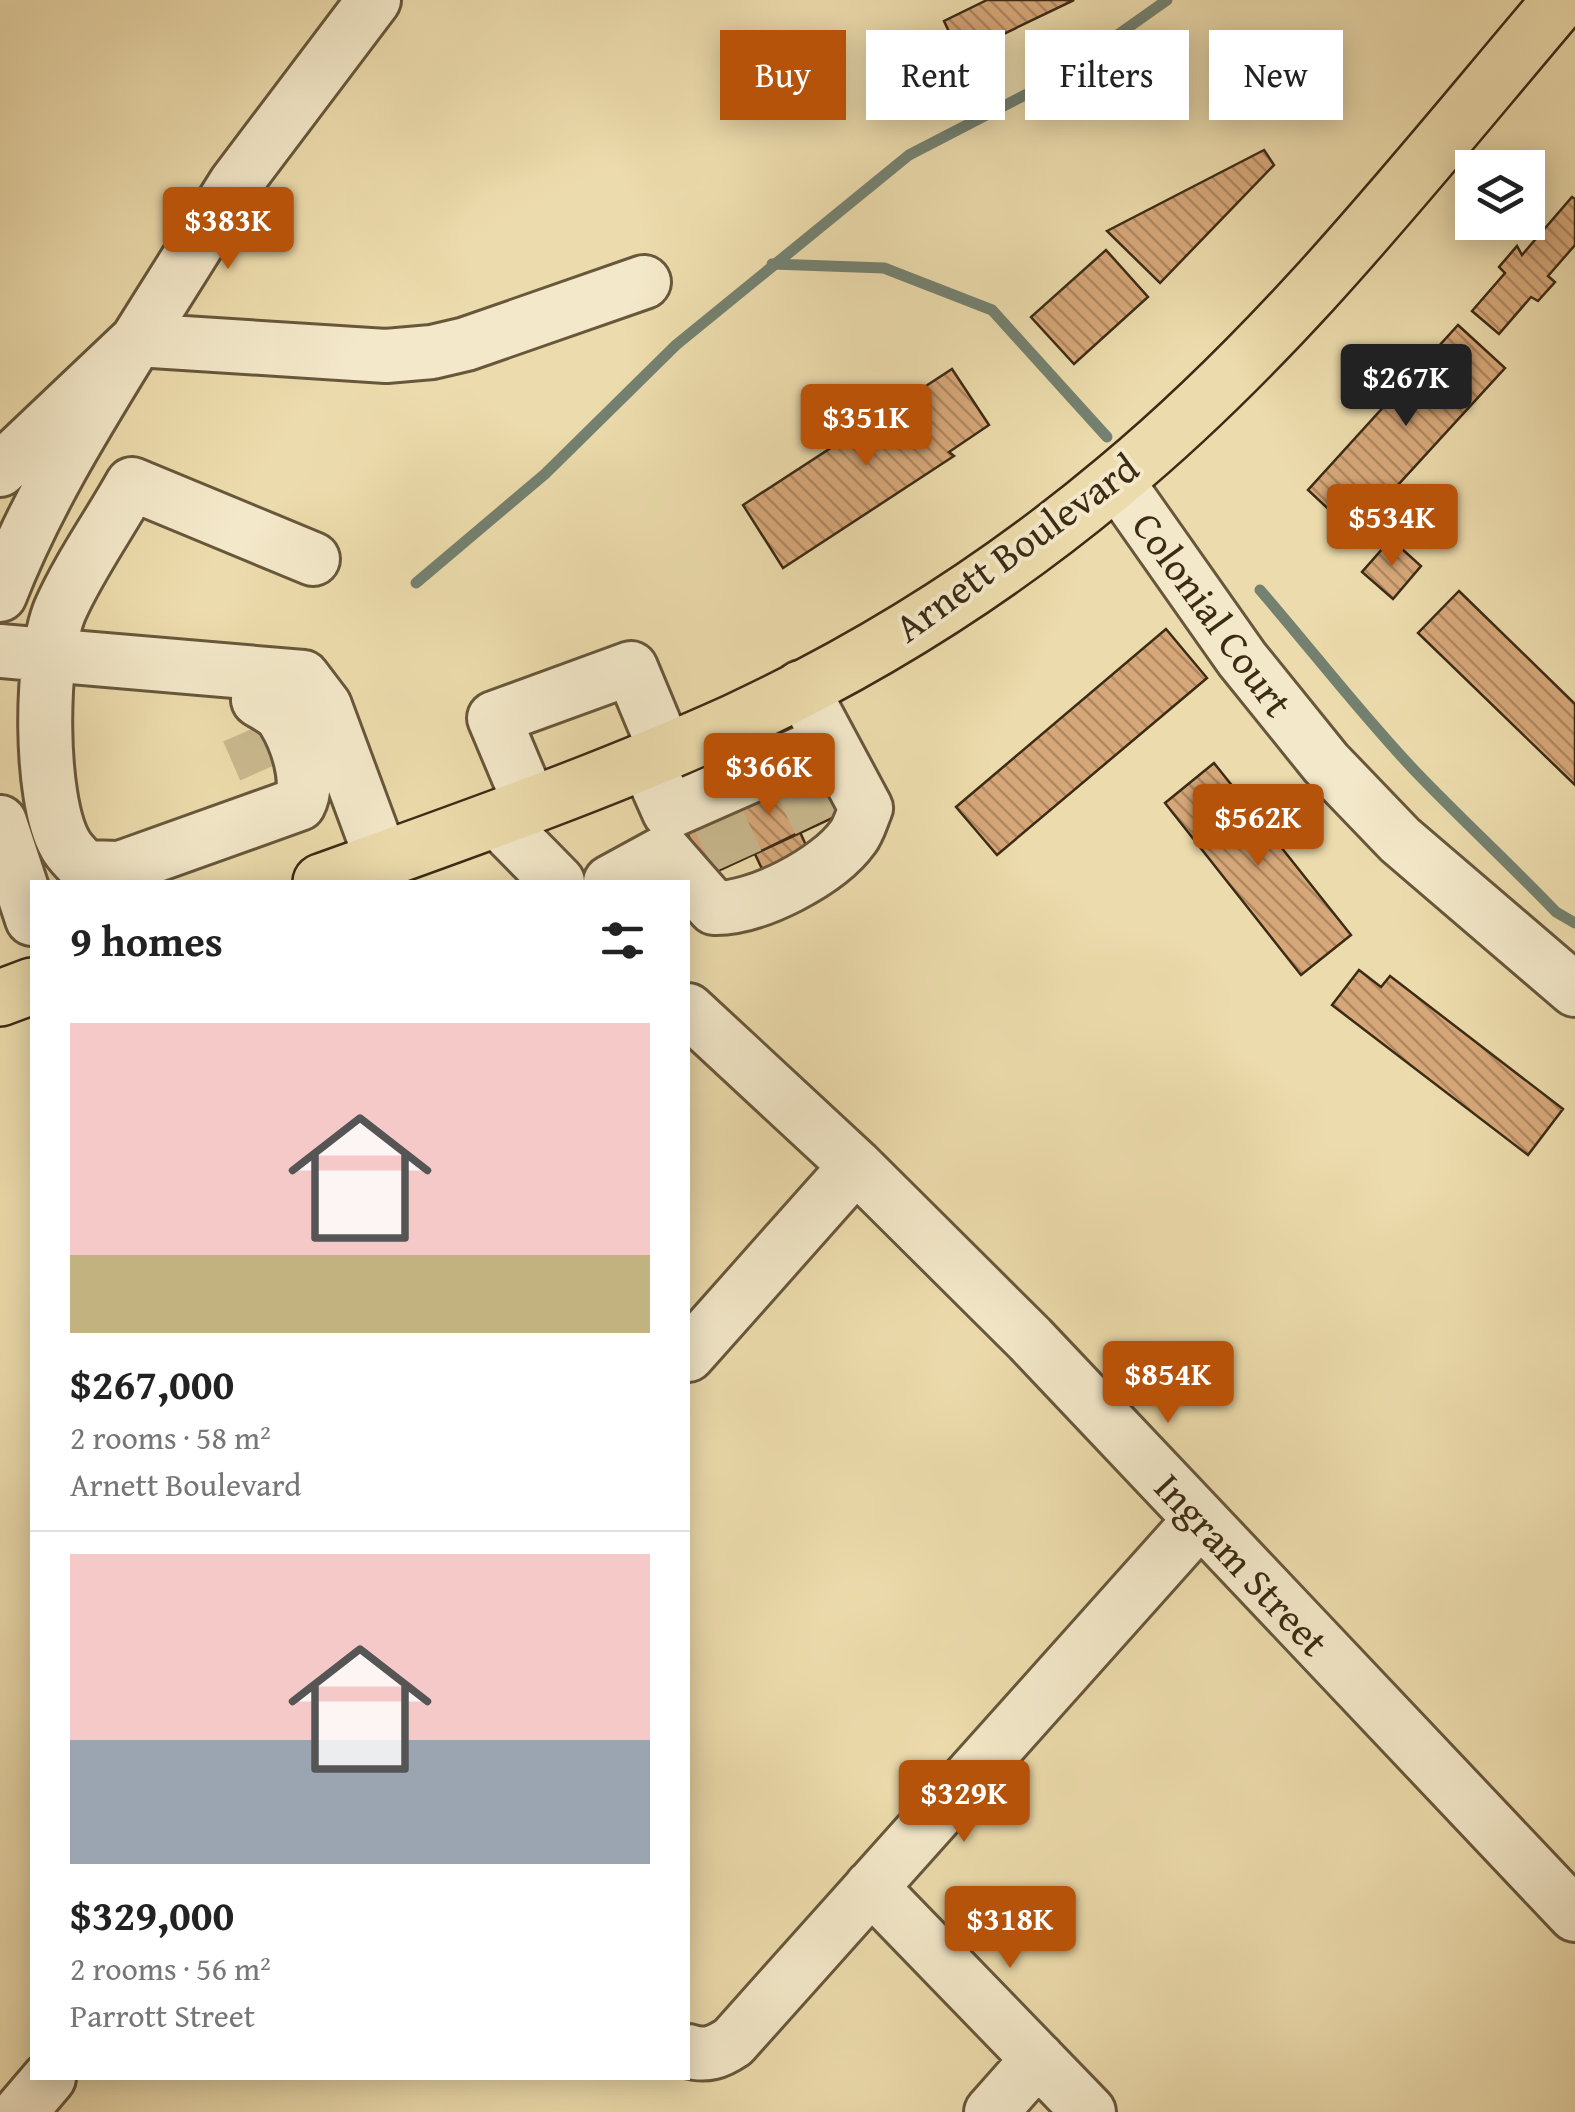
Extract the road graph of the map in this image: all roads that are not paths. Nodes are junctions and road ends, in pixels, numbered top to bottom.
1 (374, 0) edge
2 (1561, 0) edge
3 (644, 282) dead end
4 (137, 340) junction
5 (0, 470) edge
6 (1116, 480) junction
7 (313, 558) dead end
8 (0, 595) edge
9 (25, 653) edge
10 (801, 687) junction
11 (262, 750) junction
12 (656, 756) junction
13 (804, 759) junction
14 (514, 813) junction
15 (689, 818) junction
16 (0, 822) edge
17 (382, 860) junction
18 (326, 880) edge
19 (557, 880) edge
20 (612, 880) edge
21 (30, 912) edge
22 (30, 987) edge
23 (1575, 990) edge
24 (0, 998) edge
25 (690, 1012) edge
26 (856, 1166) junction
27 (690, 1353) edge
28 (1200, 1520) junction
29 (871, 1887) junction
30 (1575, 1916) edge
31 (690, 2052) edge
32 (1038, 2059) junction
33 (48, 2080) edge
34 (20, 2112) edge
35 (991, 2112) edge
36 (1088, 2112) edge

1 - 4 street
2 - 6 main road, Arnett Boulevard
3 - 4 street
4 - 5 street
4 - 8 street
6 - 10 main road, Arnett Boulevard
6 - 23 street, Colonial Court
7 - 9 street
9 - 11 street
9 - 11 street
10 - 12 main road, Arnett Boulevard
10 - 13 street
11 - 17 street
12 - 14 main road, Arnett Boulevard
12 - 14 street
12 - 15 street
13 - 15 street
13 - 15 street
14 - 17 main road, Arnett Boulevard
14 - 19 street
15 - 20 street
16 - 21 street
17 - 18 main road, Arnett Boulevard
22 - 24 main road
25 - 26 street, Ingram Street
26 - 27 street
26 - 28 street, Ingram Street
28 - 29 street
28 - 30 street, Ingram Street
29 - 31 street
29 - 32 street
32 - 35 street
32 - 36 street
33 - 34 street

